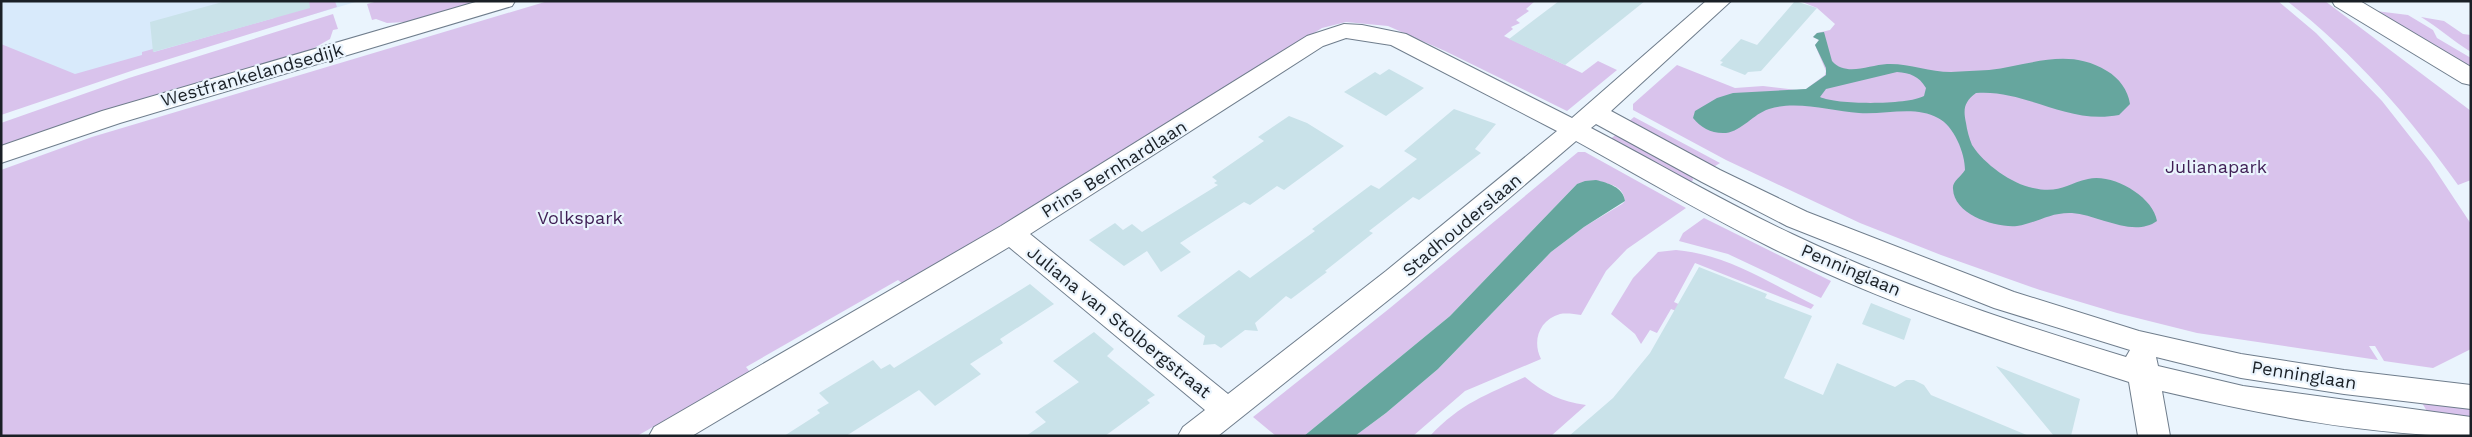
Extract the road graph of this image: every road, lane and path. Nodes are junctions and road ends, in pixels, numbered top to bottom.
1 (504, 1) edge
2 (1720, 1) edge
3 (2343, 1) edge
4 (2384, 28) junction
5 (2471, 78) edge
6 (2471, 98) edge
7 (1585, 121) junction
8 (1, 154) edge
9 (1011, 234) junction
10 (2139, 342) junction
11 (2142, 374) junction
12 (2471, 397) edge
13 (1228, 411) junction
14 (2471, 430) edge
15 (665, 436) edge
16 (1194, 436) edge
17 (2154, 436) edge

1 - 8 street, Westfrankelandsedijk
2 - 7 street, Stadhouderslaan
3 - 4 street
4 - 5 street
4 - 6 street
7 - 9 street, Prins Bernhardlaan
7 - 10 street, Penninglaan
7 - 11 street, Penninglaan
7 - 13 street, Stadhouderslaan
9 - 13 street, Juliana van Stolbergstraat
9 - 15 street, Prins Bernhardlaan
10 - 11 street
10 - 12 street, Penninglaan
11 - 14 street, Penninglaan
11 - 17 street
13 - 16 street, Stadhouderslaan

